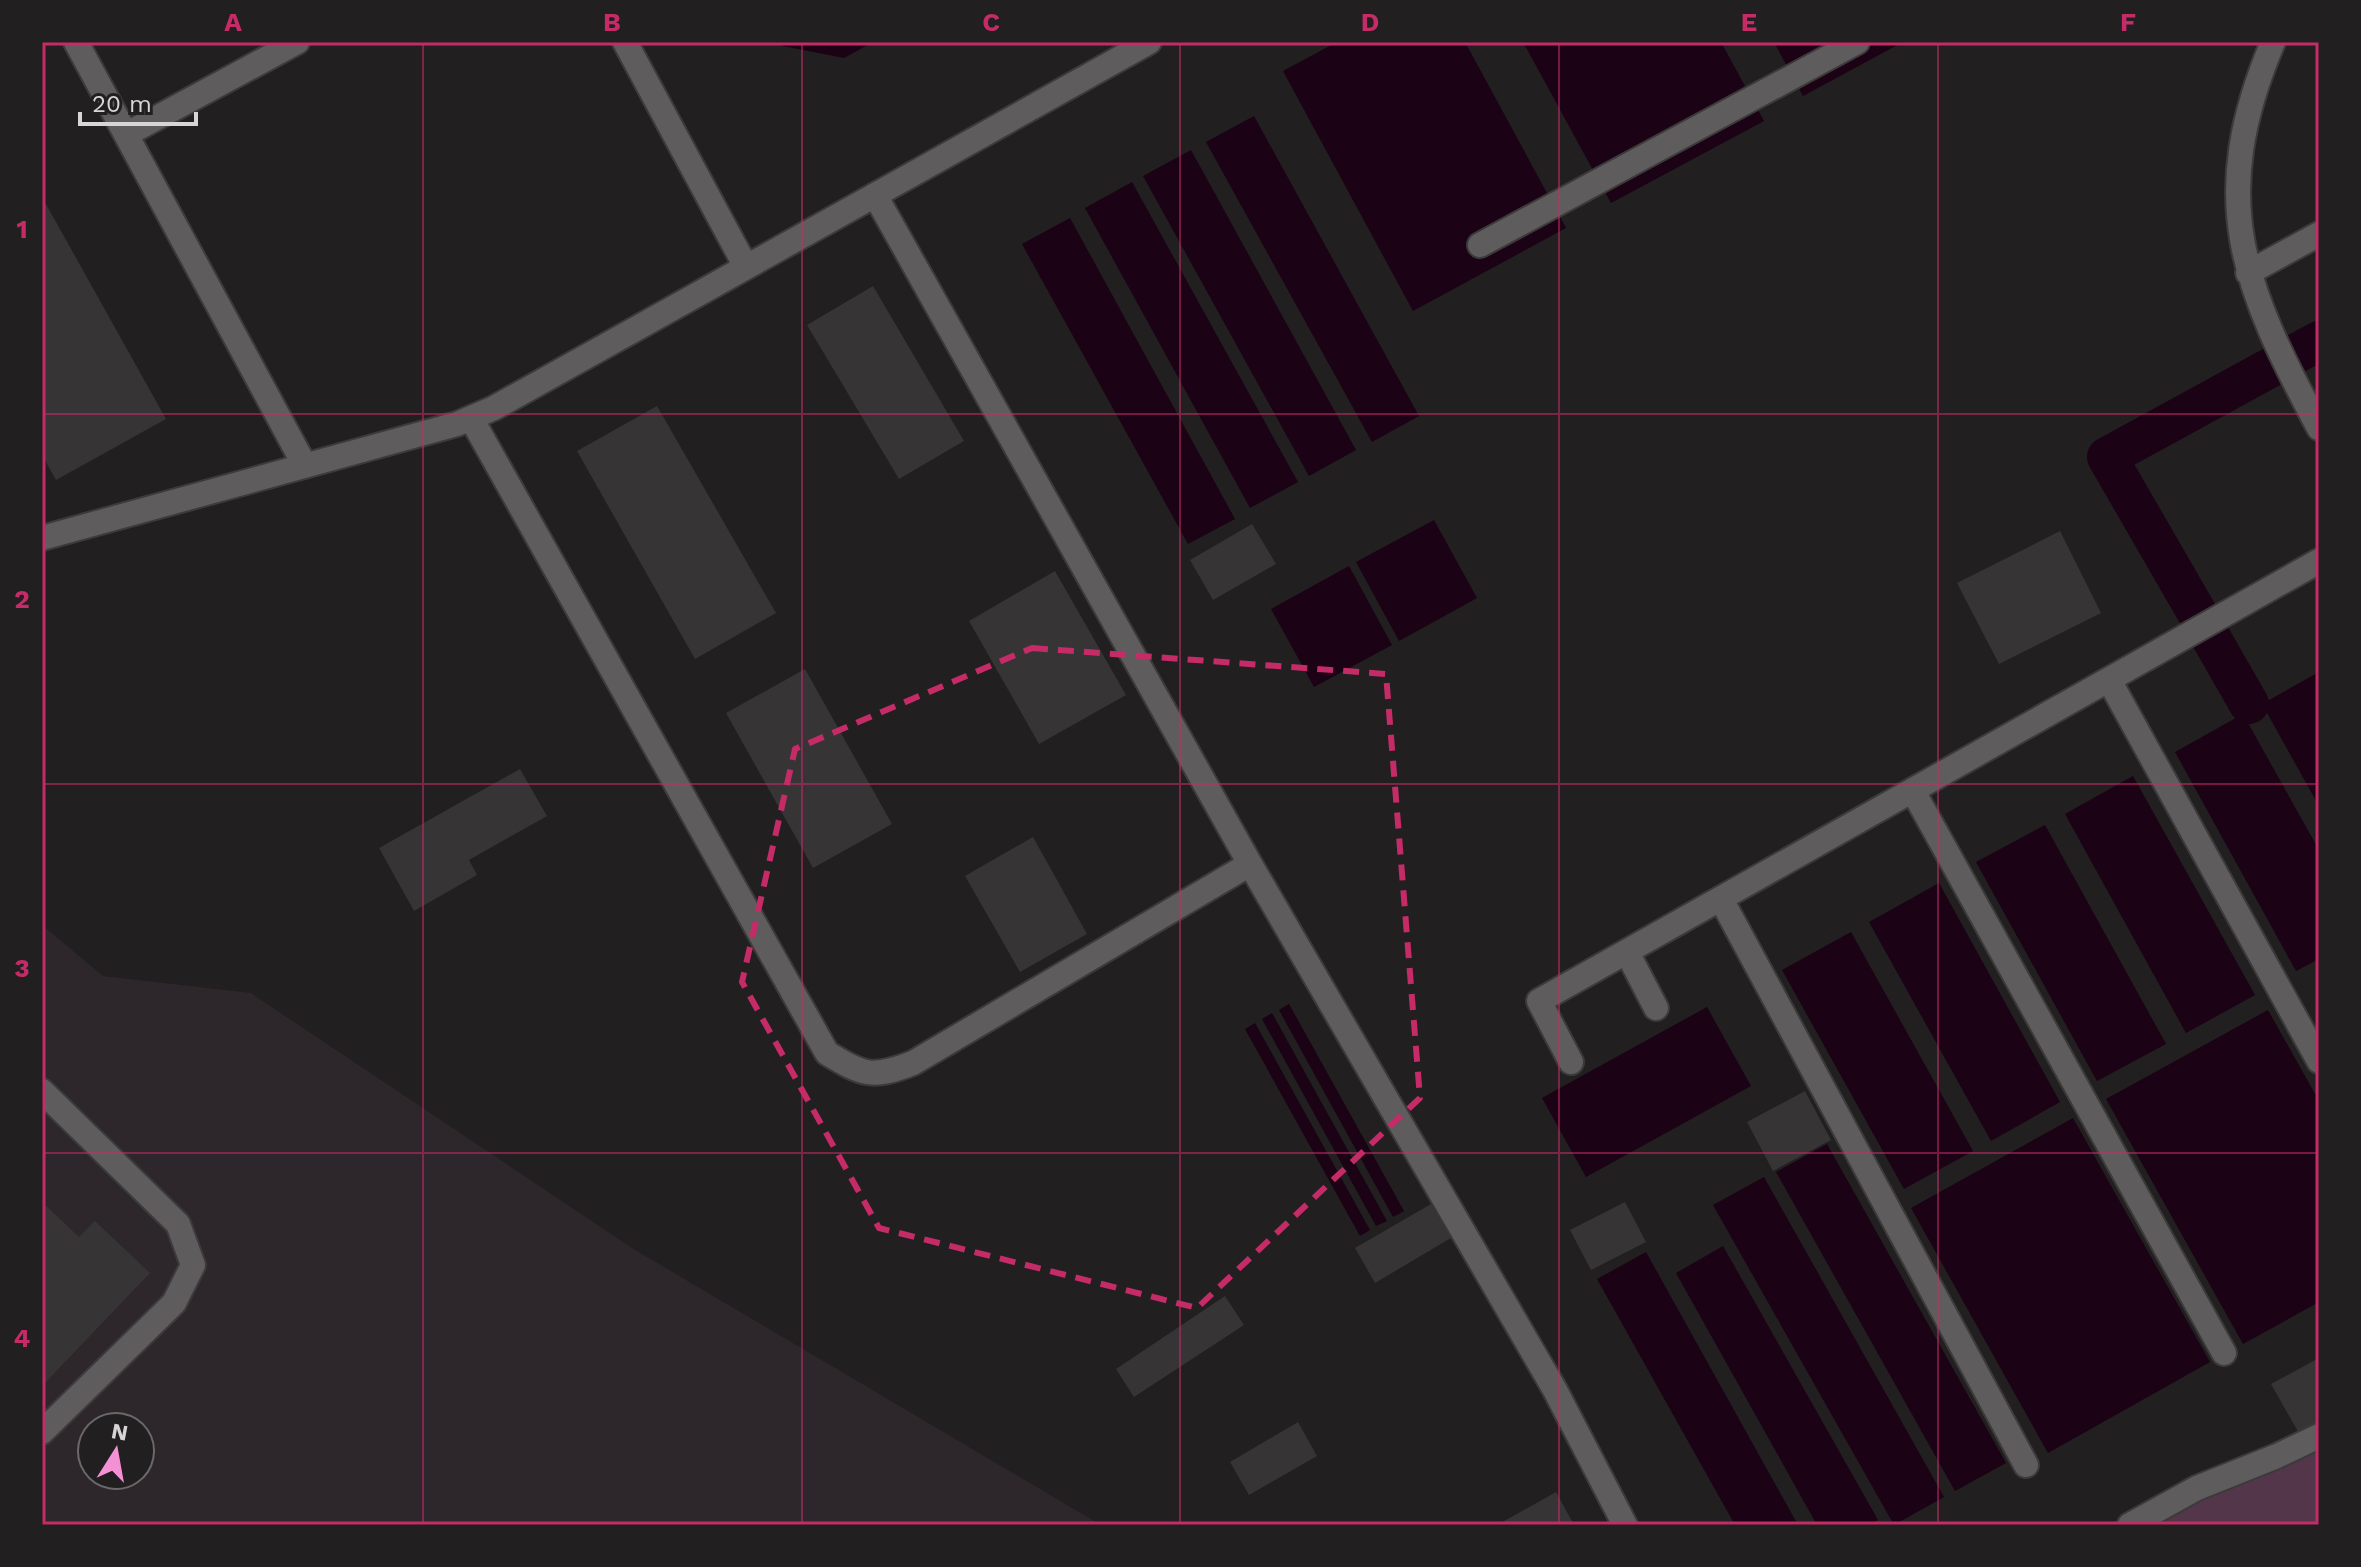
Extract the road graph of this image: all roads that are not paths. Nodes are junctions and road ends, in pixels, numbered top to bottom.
1 (76, 42) edge
2 (297, 42) edge
3 (625, 42) edge
4 (1149, 42) edge
5 (1857, 42) edge
6 (2273, 42) edge
7 (127, 134) junction
8 (875, 195) junction
9 (2319, 234) edge
10 (1480, 245) dead end
11 (746, 267) junction
12 (2248, 273) junction
13 (471, 418) junction
14 (2319, 428) edge
15 (305, 466) junction
16 (42, 538) edge
17 (2319, 561) edge
18 (2109, 680) junction
19 (1913, 791) junction
20 (1250, 864) junction
21 (1721, 899) junction
22 (1627, 952) junction
23 (1656, 1008) dead end
24 (2319, 1061) edge
25 (1571, 1062) dead end
26 (42, 1091) edge
27 (2224, 1353) dead end
28 (42, 1432) edge
29 (2319, 1436) edge
30 (2026, 1465) dead end
31 (1625, 1525) edge
32 (2130, 1525) edge

1 - 7 lane
2 - 7 lane
3 - 11 lane
4 - 8 lane
5 - 10 lane
6 - 12 lane
7 - 15 lane
8 - 11 lane
8 - 20 lane
9 - 12 lane
11 - 13 lane
12 - 14 lane
13 - 15 lane
13 - 20 lane
15 - 16 lane
17 - 18 lane
18 - 19 lane
18 - 24 lane
19 - 21 lane
19 - 27 lane
20 - 31 lane
21 - 22 lane
21 - 30 lane
22 - 23 lane
22 - 25 lane
26 - 28 lane
29 - 32 lane

